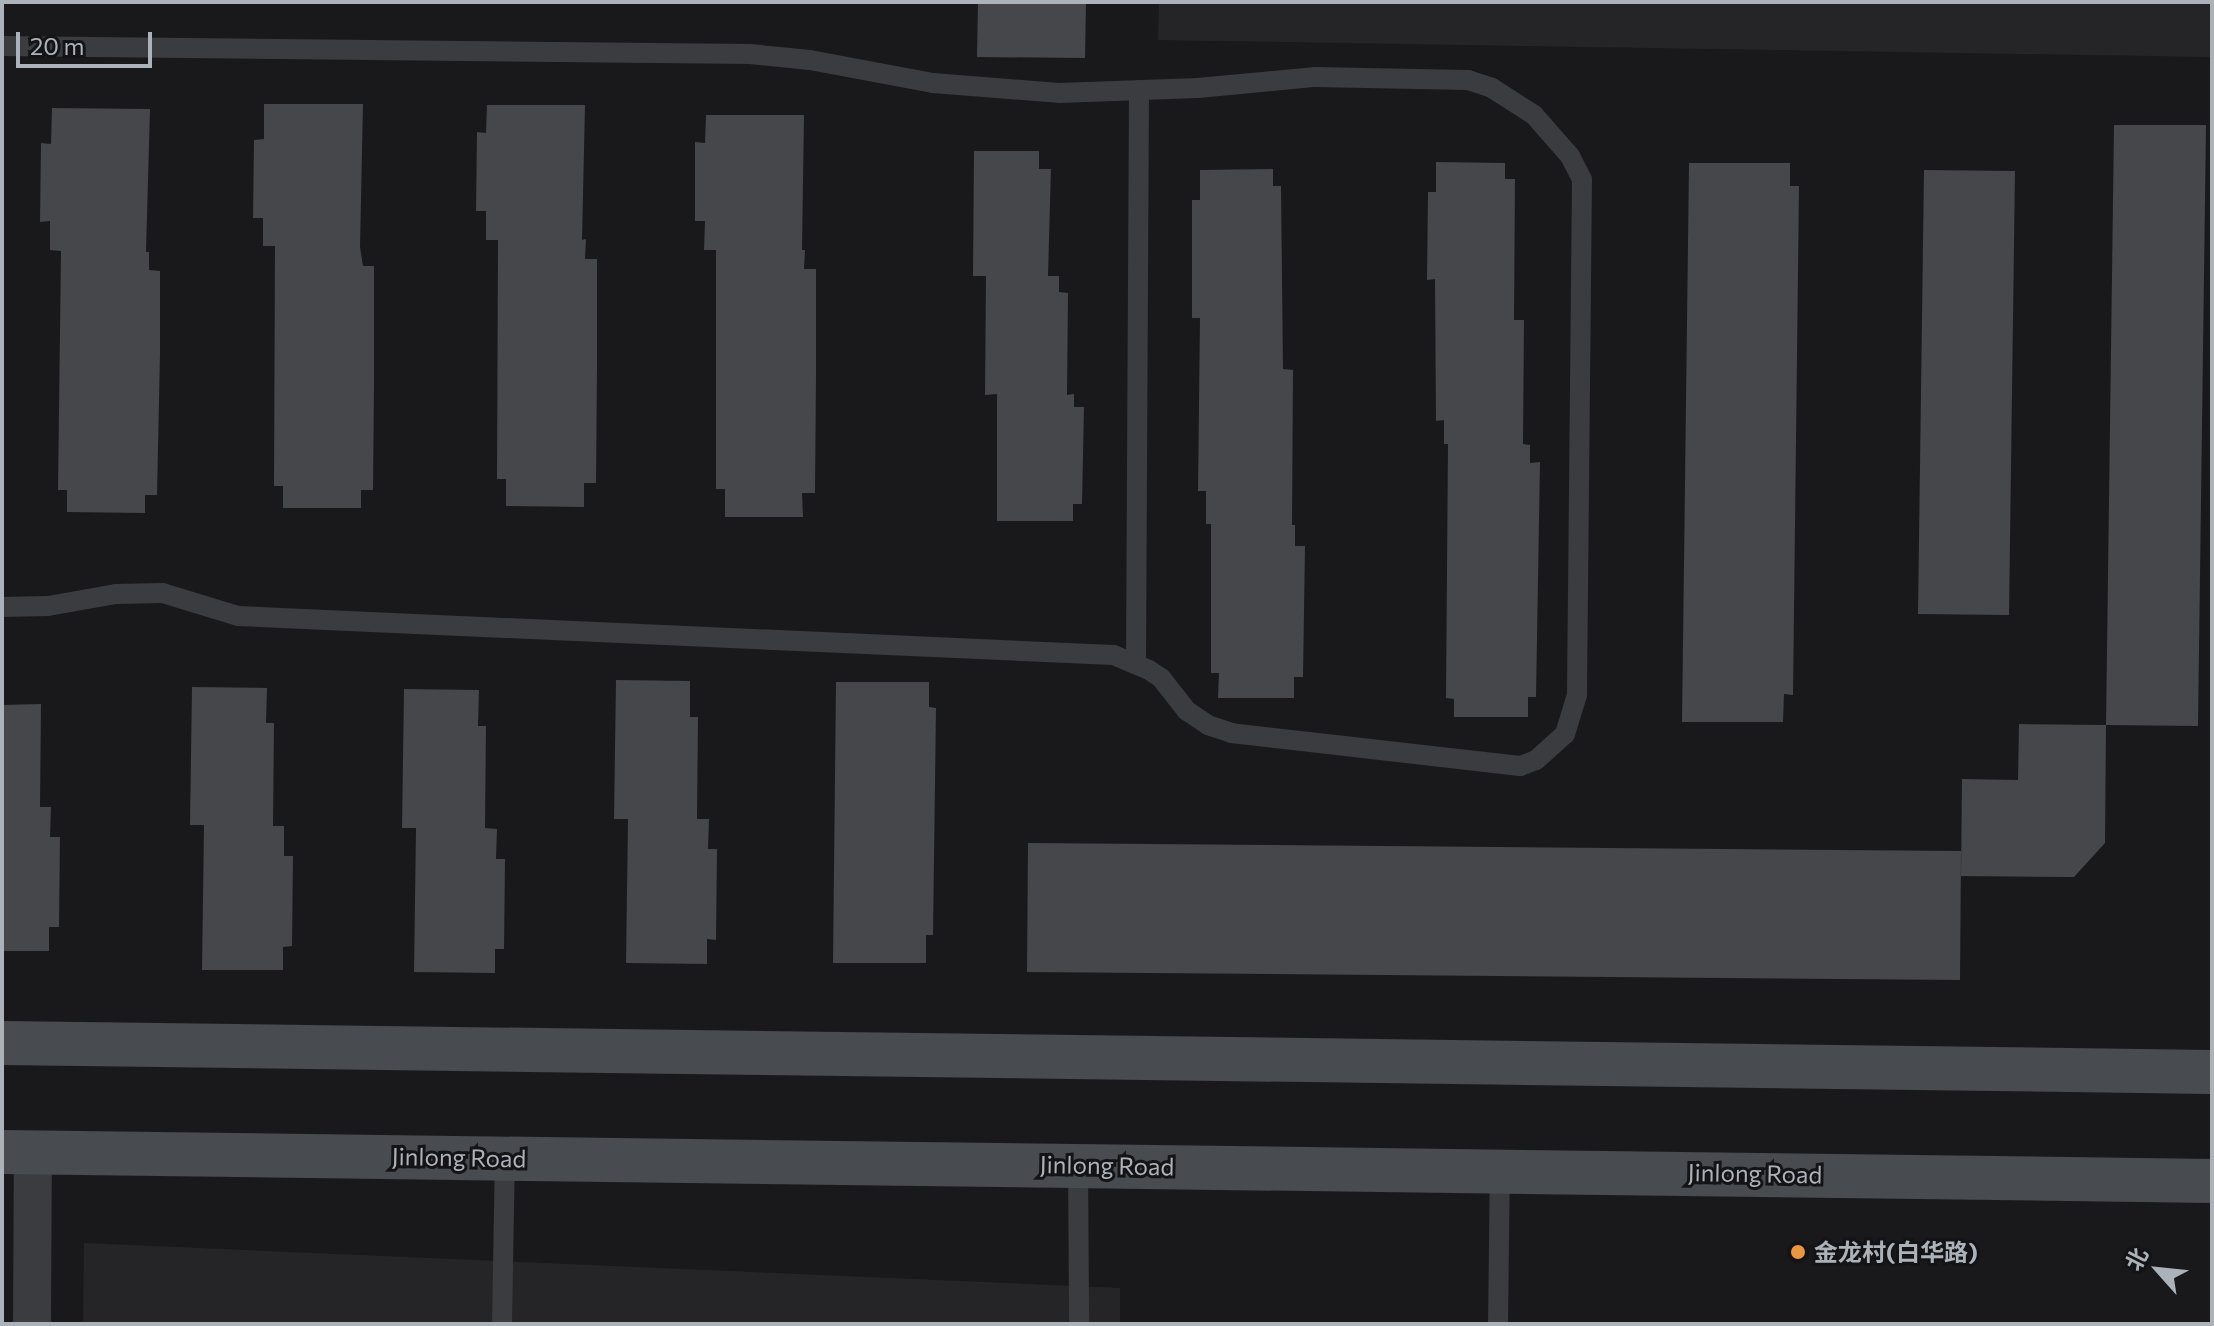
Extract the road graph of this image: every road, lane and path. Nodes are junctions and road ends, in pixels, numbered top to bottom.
1 (2, 46) edge
2 (1139, 90) junction
3 (2, 607) edge
4 (1136, 662) junction
5 (2, 1043) edge
6 (2212, 1072) edge
7 (18, 1152) edge
8 (505, 1158) junction
9 (1078, 1164) junction
10 (1500, 1169) junction
11 (2212, 1181) edge
12 (32, 1324) edge
13 (502, 1324) edge
14 (1079, 1324) edge
15 (1498, 1324) edge

1 - 2 lane
2 - 4 lane
2 - 4 lane
3 - 4 lane
5 - 6 main road
7 - 8 main road, Jinlong Road
7 - 12 street
8 - 9 main road, Jinlong Road
8 - 13 lane
9 - 10 main road, Jinlong Road
9 - 14 lane
10 - 11 main road, Jinlong Road
10 - 15 lane

